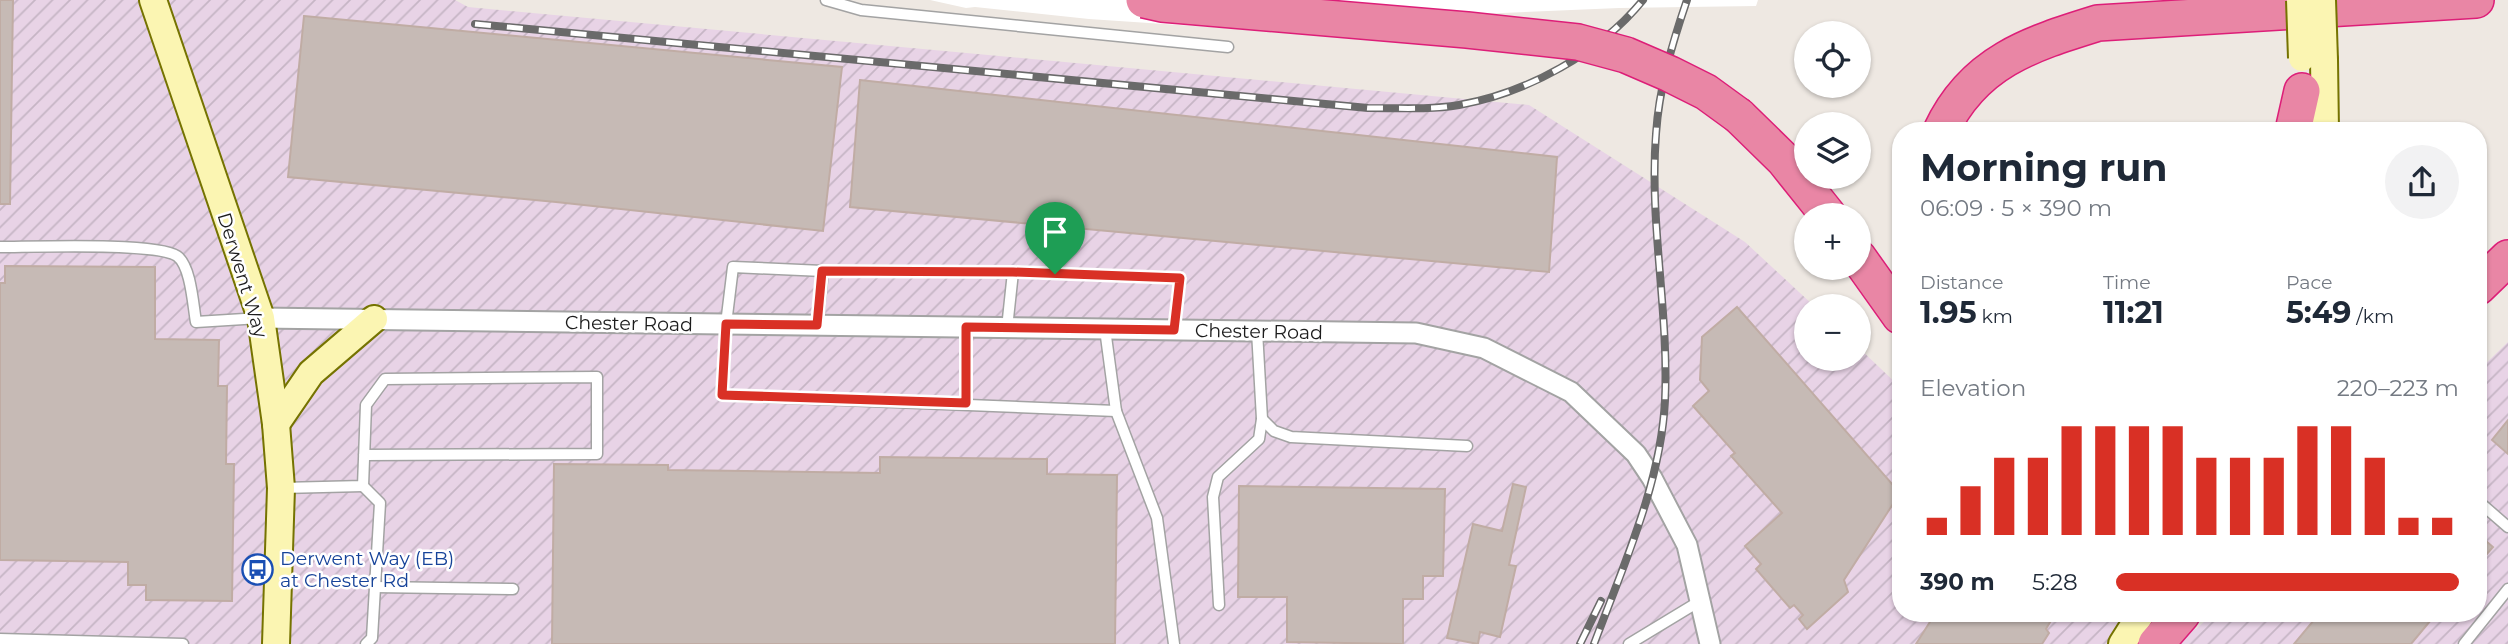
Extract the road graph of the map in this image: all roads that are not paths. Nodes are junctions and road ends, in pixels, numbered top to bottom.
1 (153, 0) edge
2 (826, 0) edge
3 (1144, 0) edge
4 (2300, 0) edge
5 (2322, 0) edge
6 (2476, 0) edge
7 (1228, 47) dead end
8 (2309, 70) junction
9 (1945, 122) edge
10 (2295, 122) edge
11 (2303, 122) edge
12 (2323, 122) edge
13 (1818, 203) edge
14 (0, 247) edge
15 (2508, 258) edge
16 (822, 271) junction
17 (1013, 272) junction
18 (1871, 275) edge
19 (2487, 278) edge
20 (1892, 305) edge
21 (261, 318) junction
22 (374, 319) junction
23 (726, 324) junction
24 (817, 325) junction
25 (966, 327) junction
26 (1007, 328) junction
27 (1105, 329) junction
28 (1174, 330) junction
29 (1257, 331) junction
30 (966, 403) junction
31 (1116, 411) junction
32 (1262, 419) junction
33 (276, 424) junction
34 (1467, 446) dead end
35 (364, 455) junction
36 (363, 486) junction
37 (281, 488) junction
38 (2487, 509) edge
39 (2508, 527) edge
40 (375, 587) junction
41 (513, 589) dead end
42 (2508, 589) edge
43 (1700, 601) junction
44 (1219, 605) dead end
45 (2487, 615) edge
46 (2136, 622) edge
47 (2163, 622) edge
48 (2175, 622) edge
49 (2482, 622) edge
50 (0, 639) edge
51 (1641, 641) edge
52 (183, 644) edge
53 (276, 644) edge
54 (366, 644) edge
55 (1174, 644) edge
56 (1629, 644) edge
57 (1710, 644) edge
58 (2122, 644) edge
59 (2150, 644) edge
60 (2157, 644) edge
61 (2464, 644) edge

1 - 21 street, Derwent Way
2 - 7 lane
3 - 13 highway, bridge
4 - 8 street, bridge
5 - 8 street, bridge
6 - 9 highway
8 - 10 highway
8 - 11 street
8 - 12 street
14 - 21 lane
15 - 19 highway
16 - 17 lane
16 - 23 lane
16 - 24 lane
17 - 26 lane
17 - 28 lane
18 - 20 highway
21 - 22 street, Chester Road
21 - 33 street, Derwent Way
22 - 23 street, Chester Road
22 - 33 street
23 - 24 street, Chester Road
23 - 30 lane
24 - 25 street, Chester Road
25 - 26 street, Chester Road
25 - 30 lane
26 - 27 street, Chester Road
27 - 28 street, Chester Road
27 - 31 lane
28 - 29 street, Chester Road
29 - 32 lane
29 - 43 street, Chester Road
30 - 31 lane
31 - 55 lane
32 - 34 lane
32 - 44 lane
33 - 37 street, Derwent Way
35 - 35 lane
35 - 36 lane
36 - 37 lane
36 - 40 lane
37 - 53 street, Derwent Way
38 - 39 lane
40 - 41 lane
40 - 54 lane
42 - 45 lane
43 - 51 lane
43 - 57 street, Chester Road
46 - 58 street
47 - 59 street
48 - 60 highway
49 - 61 lane
50 - 52 lane
51 - 56 lane

